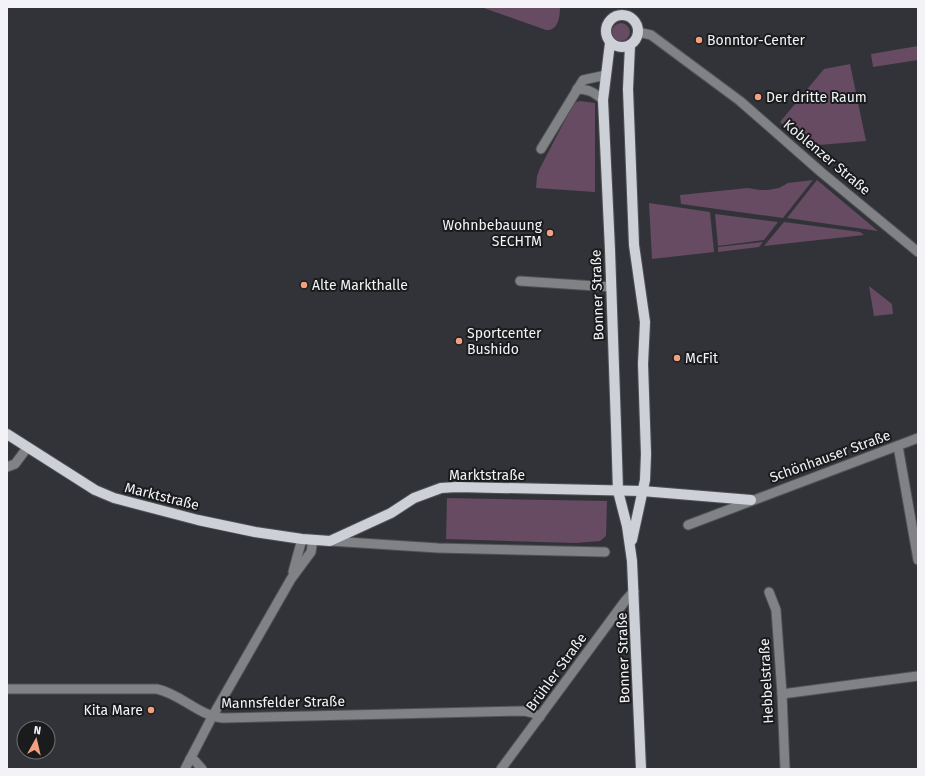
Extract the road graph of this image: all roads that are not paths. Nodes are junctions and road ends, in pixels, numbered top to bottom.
1 (612, 7) edge
2 (622, 11) edge
3 (612, 19) junction
4 (638, 32) junction
5 (610, 43) junction
6 (630, 45) junction
7 (606, 75) junction
8 (577, 89) junction
9 (603, 100) junction
10 (541, 149) dead end
11 (918, 252) edge
12 (520, 281) dead end
13 (611, 287) junction
14 (7, 434) edge
15 (918, 438) edge
16 (898, 446) junction
17 (27, 448) junction
18 (7, 467) edge
19 (618, 491) junction
20 (637, 491) junction
21 (751, 500) junction
22 (688, 525) dead end
23 (302, 539) junction
24 (313, 540) junction
25 (330, 541) junction
26 (630, 546) junction
27 (605, 552) dead end
28 (918, 560) edge
29 (291, 579) junction
30 (634, 591) junction
31 (769, 592) dead end
32 (918, 676) edge
33 (7, 689) edge
34 (782, 694) junction
35 (212, 717) junction
36 (540, 717) junction
37 (190, 759) junction
38 (185, 769) edge
39 (202, 769) edge
40 (501, 769) edge
41 (641, 769) edge
42 (785, 769) edge

1 - 3 main road
2 - 3 main road
2 - 4 main road
3 - 5 main road
4 - 6 main road
4 - 11 street, Koblenzer Straße
5 - 6 main road
5 - 7 main road, Bonner Straße
6 - 20 main road, Bonner Straße
7 - 8 street
7 - 9 main road, Bonner Straße
8 - 9 street
8 - 10 street
9 - 13 main road, Bonner Straße
12 - 13 street
13 - 19 main road, Bonner Straße
14 - 17 main road, Marktstraße
15 - 16 street, Schönhauser Straße
16 - 21 street, Schönhauser Straße
16 - 28 street
17 - 18 street
17 - 23 main road, Marktstraße
19 - 20 main road, Marktstraße
19 - 25 main road, Marktstraße
19 - 26 main road, Bonner Straße
20 - 21 main road, Schönhauser Straße
20 - 26 main road, Bonner Straße
21 - 22 street, Schönhauser Straße
23 - 24 main road, Marktstraße
23 - 29 street
24 - 25 main road, Marktstraße
24 - 29 street
25 - 27 street, Marktstraße
26 - 30 main road, Bonner Straße
29 - 35 street
30 - 36 street, Brühler Straße
30 - 41 main road, Bonner Straße
31 - 34 street, Hebbelstraße
32 - 34 street
33 - 35 street, Mannsfelder Straße
34 - 42 street, Hebbelstraße
35 - 36 street, Mannsfelder Straße
35 - 37 street
36 - 40 street, Brühler Straße
37 - 38 street
37 - 39 street

